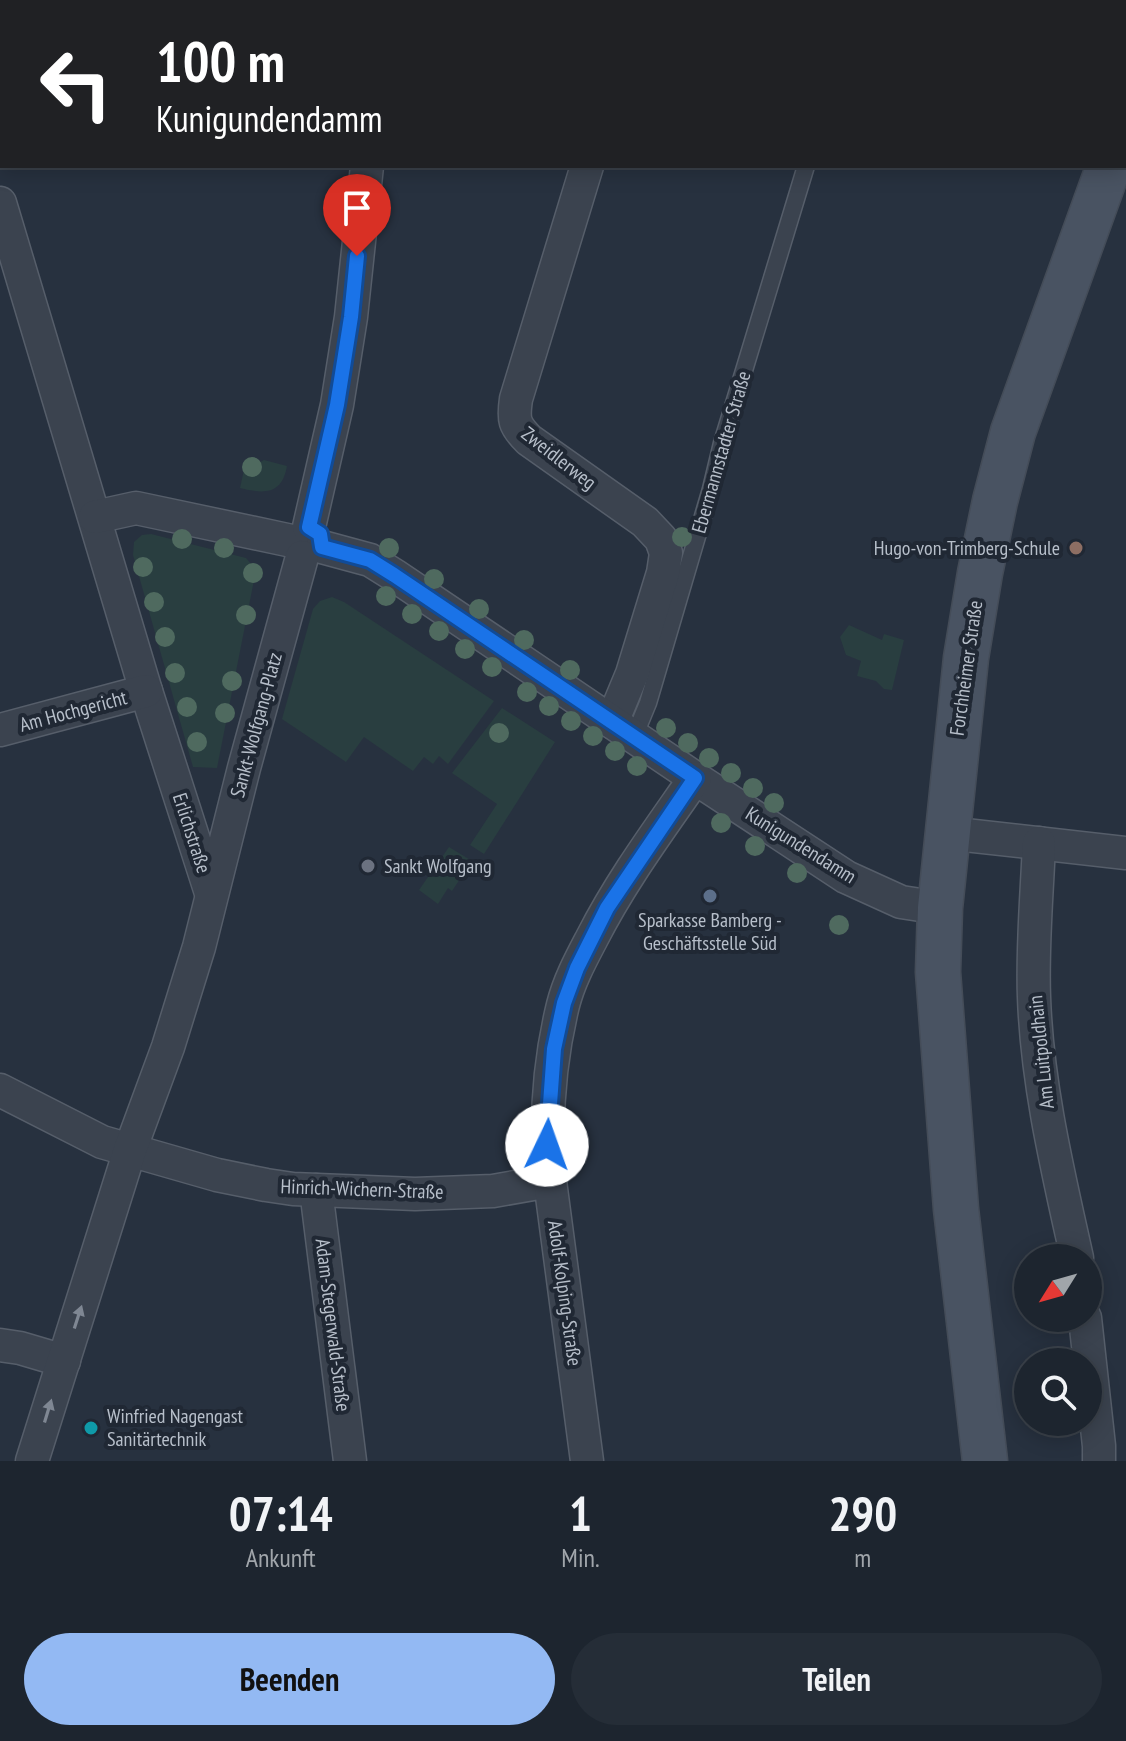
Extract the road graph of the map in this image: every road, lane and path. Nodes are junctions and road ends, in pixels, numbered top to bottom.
1 (367, 168) edge
2 (586, 168) edge
3 (805, 168) edge
4 (1079, 168) edge
5 (1108, 168) edge
6 (0, 203) edge
7 (1013, 432) junction
8 (95, 517) junction
9 (306, 543) junction
10 (146, 691) junction
11 (0, 730) edge
12 (623, 730) junction
13 (695, 778) junction
14 (947, 833) junction
15 (1039, 843) junction
16 (1126, 853) edge
17 (211, 893) junction
18 (940, 908) junction
19 (0, 1090) edge
20 (130, 1150) junction
21 (550, 1181) junction
22 (316, 1190) junction
23 (1074, 1244) edge
24 (1086, 1332) edge
25 (0, 1345) edge
26 (64, 1361) junction
27 (32, 1461) edge
28 (350, 1461) edge
29 (587, 1461) edge
30 (985, 1461) edge
31 (1099, 1461) edge

1 - 9 street, Sankt-Wolfgang-Platz
2 - 12 street, Zweidlerweg
3 - 12 lane, Ebermannstadter Straße
4 - 7 street, Forchheimer Straße
5 - 7 street, Forchheimer Straße
6 - 8 street, Erlichstraße
7 - 14 street, Forchheimer Straße
8 - 9 street
8 - 10 street, Erlichstraße
9 - 12 street, Kunigundendamm
9 - 17 street, Sankt-Wolfgang-Platz
10 - 11 street, Am Hochgericht
10 - 17 street, Erlichstraße
12 - 13 street, Kunigundendamm
13 - 18 street, Kunigundendamm
13 - 21 street, Adolf-Kolping-Straße
14 - 15 street
14 - 18 street, Forchheimer Straße
15 - 16 street
15 - 23 street, Am Luitpoldhain
17 - 20 street, Erlichstraße
18 - 30 street
19 - 20 street, Hinrich-Wichern-Straße
20 - 22 street, Hinrich-Wichern-Straße
26 -> 20 street, Erlichstraße
21 - 22 street, Hinrich-Wichern-Straße
21 - 29 street, Adolf-Kolping-Straße
22 - 28 street, Adam-Stegerwald-Straße
24 - 31 street
25 - 26 street
27 -> 26 street, Erlichstraße

